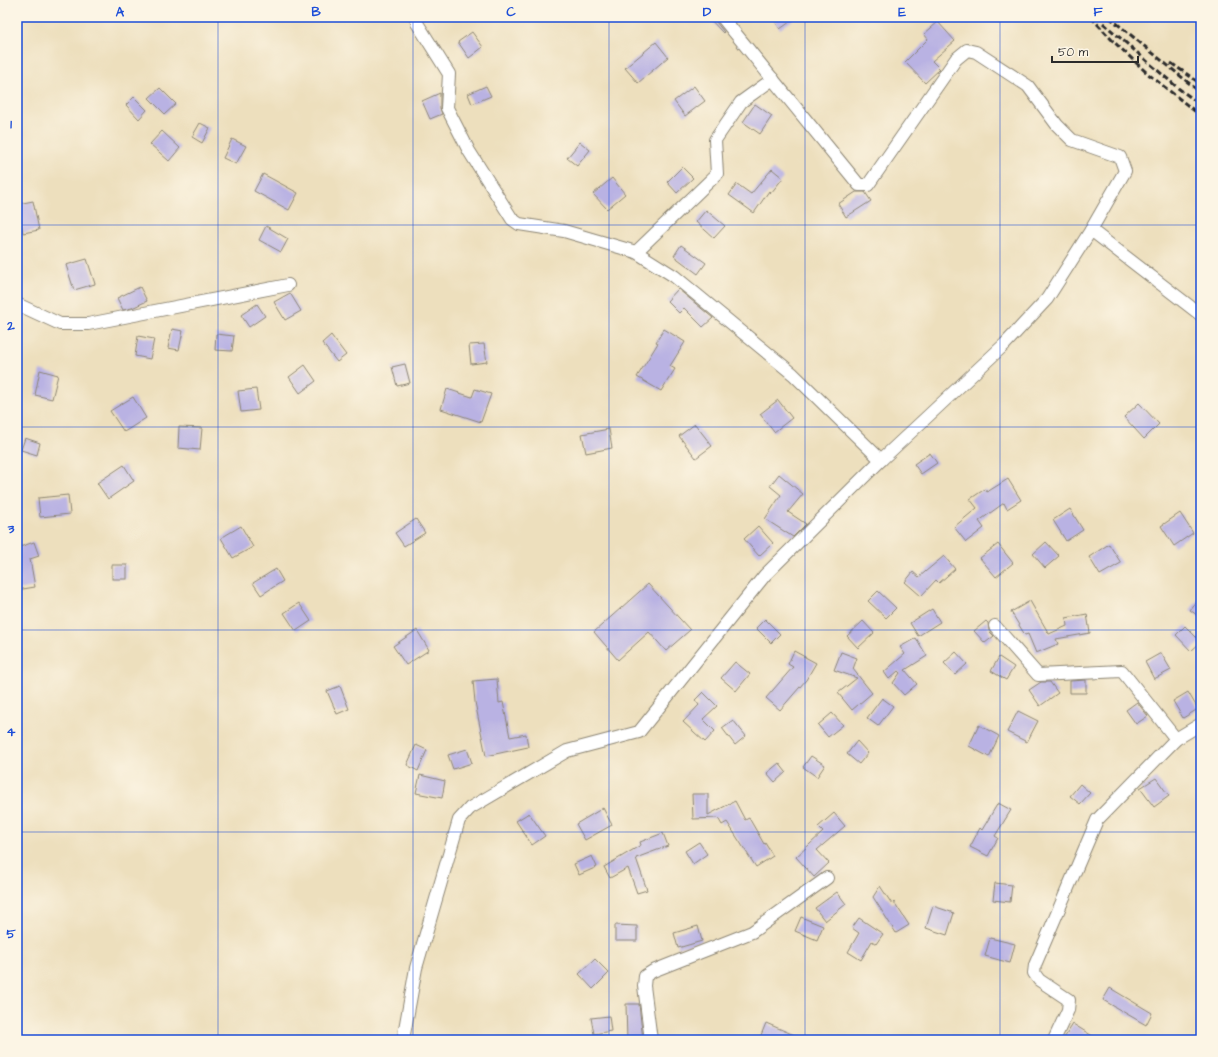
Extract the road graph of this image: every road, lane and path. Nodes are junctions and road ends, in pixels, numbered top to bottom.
1 (416, 17) edge
2 (722, 17) edge
3 (773, 79) junction
4 (1091, 230) junction
5 (636, 252) junction
6 (288, 285) dead end
7 (17, 304) edge
8 (1201, 315) edge
9 (881, 460) junction
10 (995, 626) dead end
11 (1201, 724) edge
12 (1176, 740) junction
13 (827, 878) dead end
14 (403, 1040) edge
15 (651, 1040) edge
16 (1054, 1040) edge

1 - 5 street
2 - 3 street
3 - 4 street
3 - 5 street
4 - 8 street
4 - 9 street
5 - 9 street
6 - 7 street
9 - 14 street
10 - 12 street
11 - 12 street
12 - 16 street
13 - 15 street

